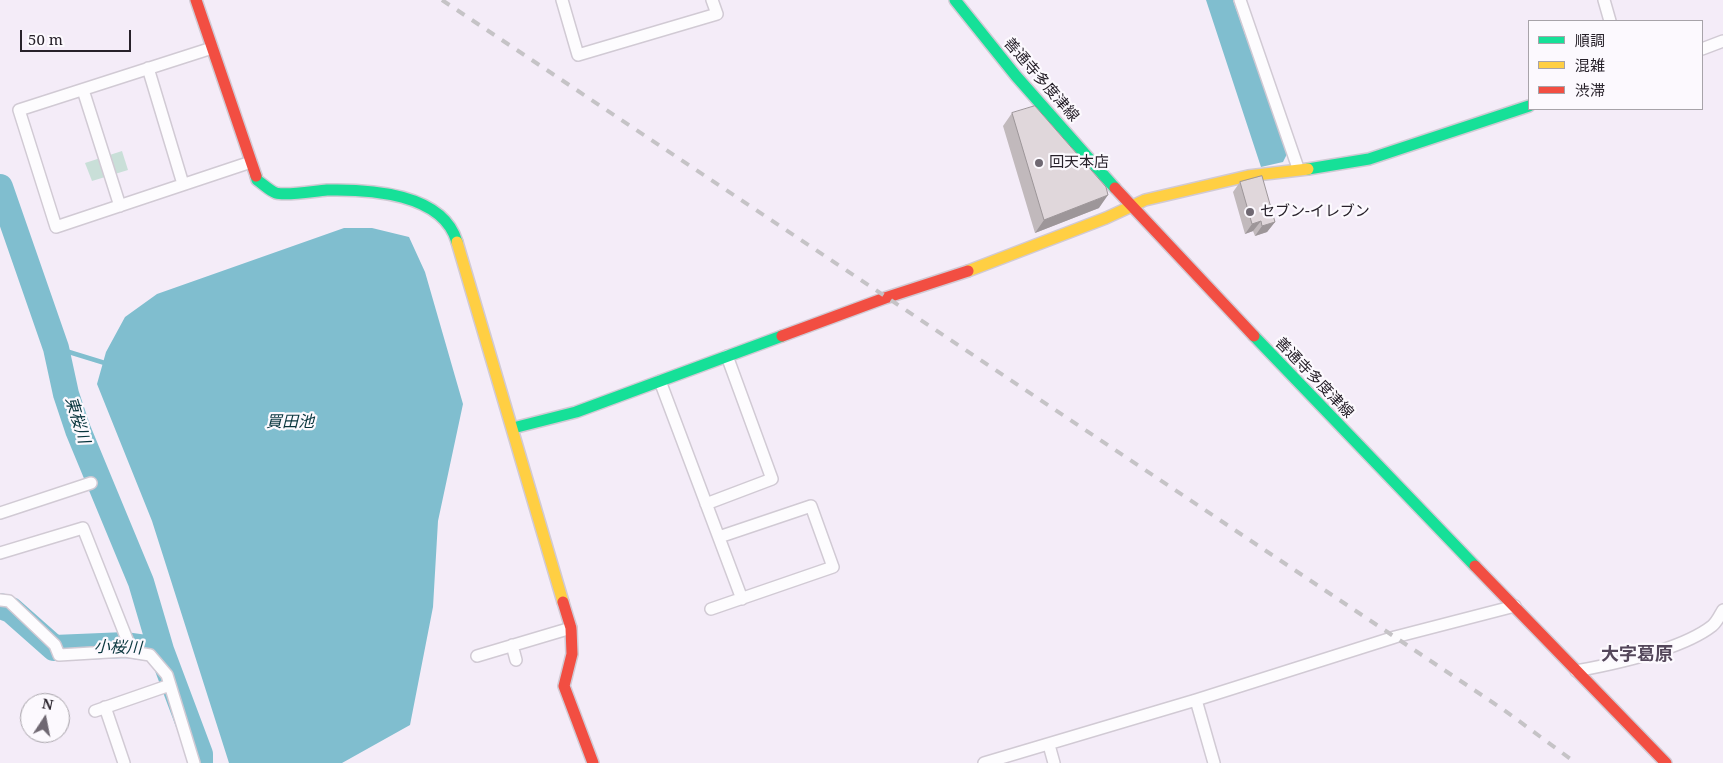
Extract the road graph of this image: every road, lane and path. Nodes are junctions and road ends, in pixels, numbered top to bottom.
1 (196, 0) edge
2 (562, 0) edge
3 (712, 0) edge
4 (955, 0) edge
5 (1240, 0) edge
6 (1604, 0) edge
7 (1610, 20) edge
8 (1723, 41) edge
9 (212, 48) junction
10 (1703, 49) edge
11 (148, 68) junction
12 (82, 90) junction
13 (1528, 106) edge
14 (251, 162) junction
15 (1298, 168) junction
16 (183, 184) junction
17 (120, 206) junction
18 (1132, 206) junction
19 (728, 356) junction
20 (660, 381) junction
21 (513, 428) junction
22 (91, 483) dead end
23 (706, 504) junction
24 (0, 512) edge
25 (719, 537) junction
26 (0, 553) edge
27 (742, 599) junction
28 (0, 600) edge
29 (1515, 606) junction
30 (711, 609) dead end
31 (1723, 610) edge
32 (571, 628) junction
33 (512, 645) junction
34 (131, 648) junction
35 (477, 656) dead end
36 (516, 660) dead end
37 (1576, 671) junction
38 (170, 685) junction
39 (1196, 700) junction
40 (1049, 745) junction
41 (124, 763) edge
42 (194, 763) edge
43 (593, 763) edge
44 (984, 763) edge
45 (1054, 763) edge
46 (1214, 763) edge
47 (1666, 763) edge

1 - 9 street
2 - 3 street
4 - 18 street, 善通寺多度津線
5 - 15 street
6 - 7 street
8 - 10 street
9 - 11 street
9 - 14 street
11 - 12 street
11 - 16 street
12 - 17 street
12 - 17 street
13 - 15 street
14 - 16 street
14 - 21 street
15 - 18 street
16 - 17 street
18 - 19 street
18 - 29 street, 善通寺多度津線
19 - 20 street
19 - 23 street
20 - 21 street
20 - 23 street
21 - 32 street
22 - 24 street
23 - 25 street
25 - 27 street
25 - 27 street
26 - 34 street
27 - 30 street
28 - 34 street
29 - 37 street, 善通寺多度津線
29 - 39 street
31 - 37 street
32 - 33 street
32 - 43 street
33 - 35 street
33 - 36 street
34 - 38 street
37 - 47 street, 善通寺多度津線
38 - 41 street
38 - 42 street
39 - 40 street
39 - 46 street
40 - 44 street
40 - 45 street

